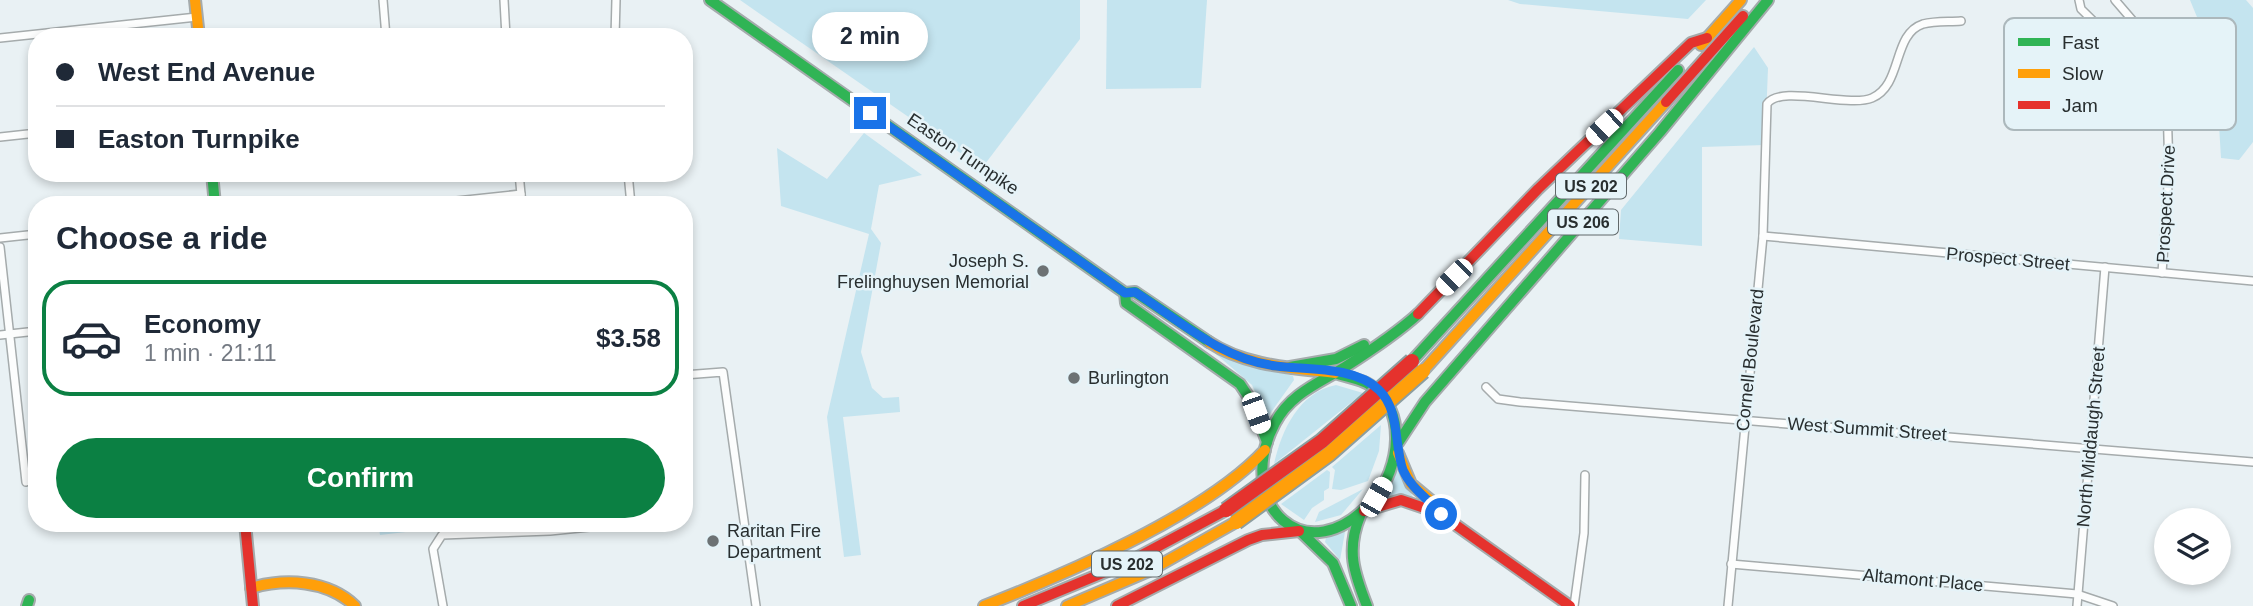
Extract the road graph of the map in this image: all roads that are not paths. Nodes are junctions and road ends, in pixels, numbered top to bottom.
1 (195, 0) edge
2 (383, 0) edge
3 (505, 0) edge
4 (616, 0) edge
5 (710, 0) edge
6 (1741, 0) edge
7 (1757, 0) edge
8 (1768, 0) edge
9 (2080, 0) edge
10 (2115, 0) edge
11 (197, 17) junction
12 (2090, 18) edge
13 (2130, 18) edge
14 (1961, 22) dead end
15 (94, 28) edge
16 (198, 28) edge
17 (385, 28) edge
18 (506, 28) edge
19 (615, 28) edge
20 (28, 35) edge
21 (0, 38) edge
22 (1707, 38) junction
23 (2169, 130) edge
24 (28, 134) edge
25 (0, 136) edge
26 (520, 182) edge
27 (521, 194) joint
28 (502, 196) edge
29 (28, 235) edge
30 (1763, 236) junction
31 (0, 238) edge
32 (0, 247) edge
33 (1466, 264) junction
34 (2105, 268) junction
35 (2162, 273) junction
36 (2253, 281) edge
37 (1125, 293) junction
38 (28, 332) edge
39 (9, 334) junction
40 (0, 335) edge
41 (1290, 367) junction
42 (1335, 373) junction
43 (693, 374) edge
44 (1486, 387) dead end
45 (1744, 421) junction
46 (1266, 446) junction
47 (2090, 447) junction
48 (1398, 448) junction
49 (2253, 462) edge
50 (1585, 475) dead end
51 (26, 482) dead end
52 (1363, 513) junction
53 (1439, 513) junction
54 (1300, 531) junction
55 (246, 532) edge
56 (464, 532) edge
57 (1731, 564) junction
58 (251, 588) junction
59 (2077, 594) junction
60 (253, 606) edge
61 (355, 606) edge
62 (443, 606) edge
63 (756, 606) edge
64 (984, 606) edge
65 (1023, 606) edge
66 (1067, 606) edge
67 (1116, 606) edge
68 (1351, 606) edge
69 (1367, 606) edge
70 (1572, 606) edge
71 (1728, 606) edge
72 (2077, 606) edge
73 (2113, 606) edge

1 - 11 main road
2 - 17 street
3 - 18 street
4 - 19 street
5 - 37 main road, Easton Turnpike
6 - 22 main road, US 202
7 - 66 main road, US 202, bridge
8 - 48 main road, US 206
9 - 12 street
10 - 13 street, Prospect Drive
11 - 15 street
11 - 16 main road
14 - 30 street, Cornell Boulevard
20 - 21 street
22 - 33 main road, US 206
22 - 65 main road, US 202, bridge
23 - 35 street, Prospect Drive
24 - 25 street
26 - 27 street
27 - 28 street
29 - 31 street
30 - 34 street, Prospect Street
30 - 45 street, Cornell Boulevard
32 - 39 street
33 - 41 main road
33 - 42 main road, US 206
34 - 35 street, Prospect Street
34 - 47 street, North Middaugh Street
35 - 36 street, Prospect Street
37 - 41 main road, Easton Turnpike
37 - 46 main road, Easton Turnpike
38 - 39 street
39 - 40 street
39 - 51 street
41 - 42 main road, Easton Turnpike
42 - 46 main road, US 206
42 - 48 main road
43 - 63 street
44 - 45 street, West Summit Street
45 - 47 street, West Summit Street
45 - 57 street, Cornell Boulevard
46 - 54 main road, US 206
46 - 64 main road
47 - 49 street, West Summit Street
47 - 59 street, North Middaugh Street
48 - 52 main road, US 206
48 - 53 main road
50 - 70 street
52 - 53 main road
52 - 54 main road, US 206
52 - 69 main road, US 206
53 - 70 main road
54 - 67 main road
54 - 68 main road, US 206
55 - 58 main road
56 - 62 street
57 - 59 street, Altamont Place
57 - 71 street, Cornell Boulevard
58 - 60 main road
58 - 61 main road
59 - 72 street, North Middaugh Street
59 - 73 street, Altamont Place

